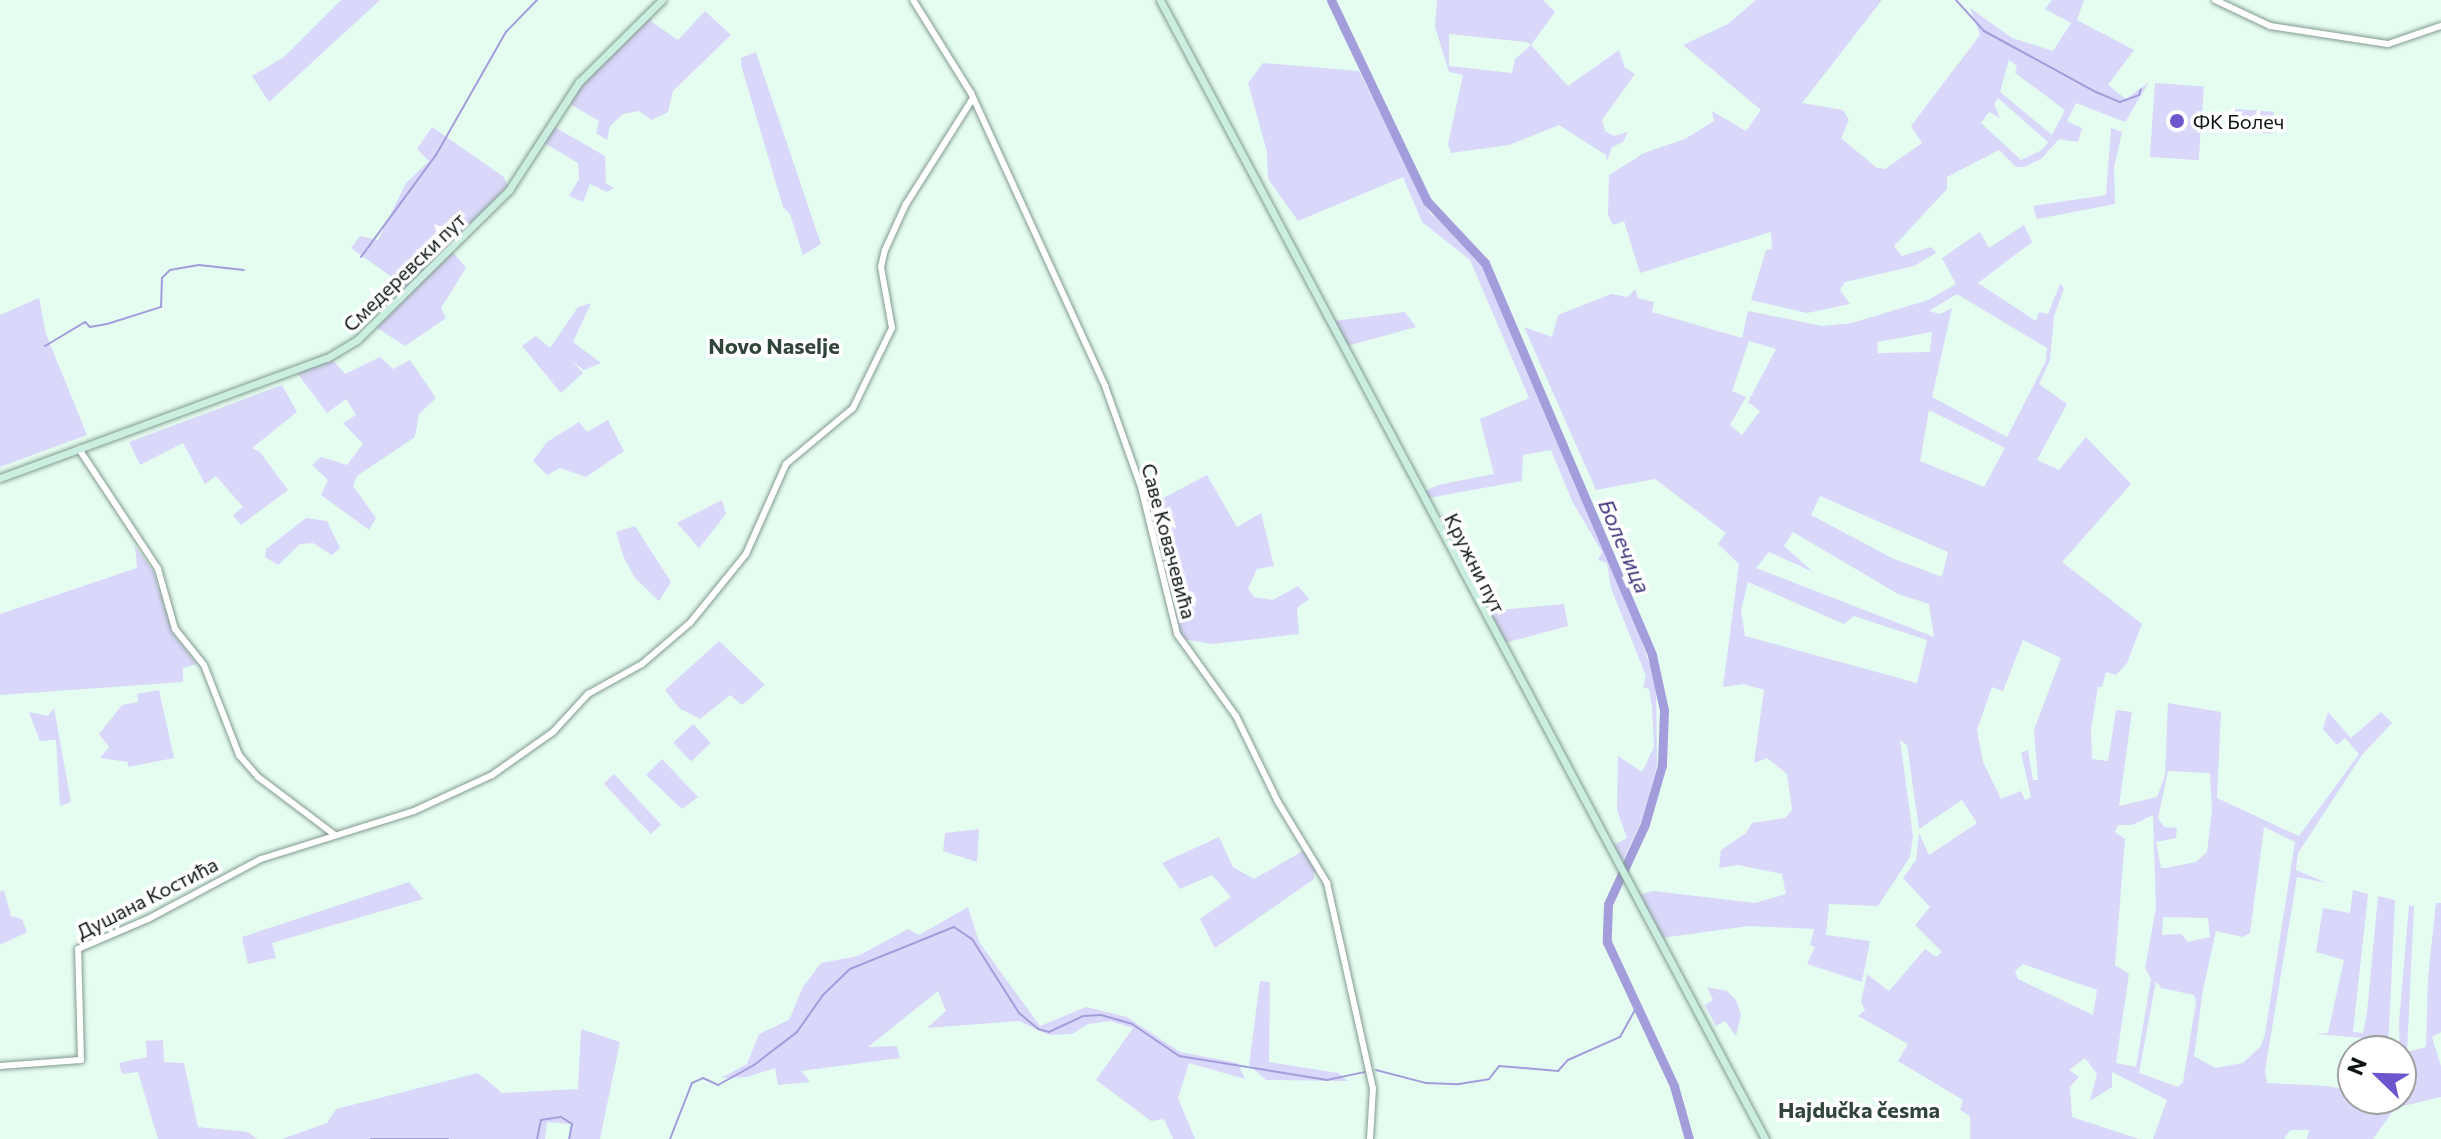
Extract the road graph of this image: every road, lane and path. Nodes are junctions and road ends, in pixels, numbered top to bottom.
1 (662, 0) edge
2 (913, 0) edge
3 (1160, 0) edge
4 (2215, 0) edge
5 (2441, 26) edge
6 (973, 98) junction
7 (80, 449) junction
8 (0, 478) edge
9 (335, 835) junction
10 (0, 1066) edge
11 (1370, 1139) edge
12 (1765, 1139) edge

1 - 7 main road, Смедеревски пут
2 - 6 street, Саве Ковачевића
3 - 12 main road, Кружни пут
4 - 5 street
6 - 9 street
6 - 11 street, Саве Ковачевића
7 - 8 main road, Смедеревски пут
7 - 9 street
9 - 10 street, Душана Костића

